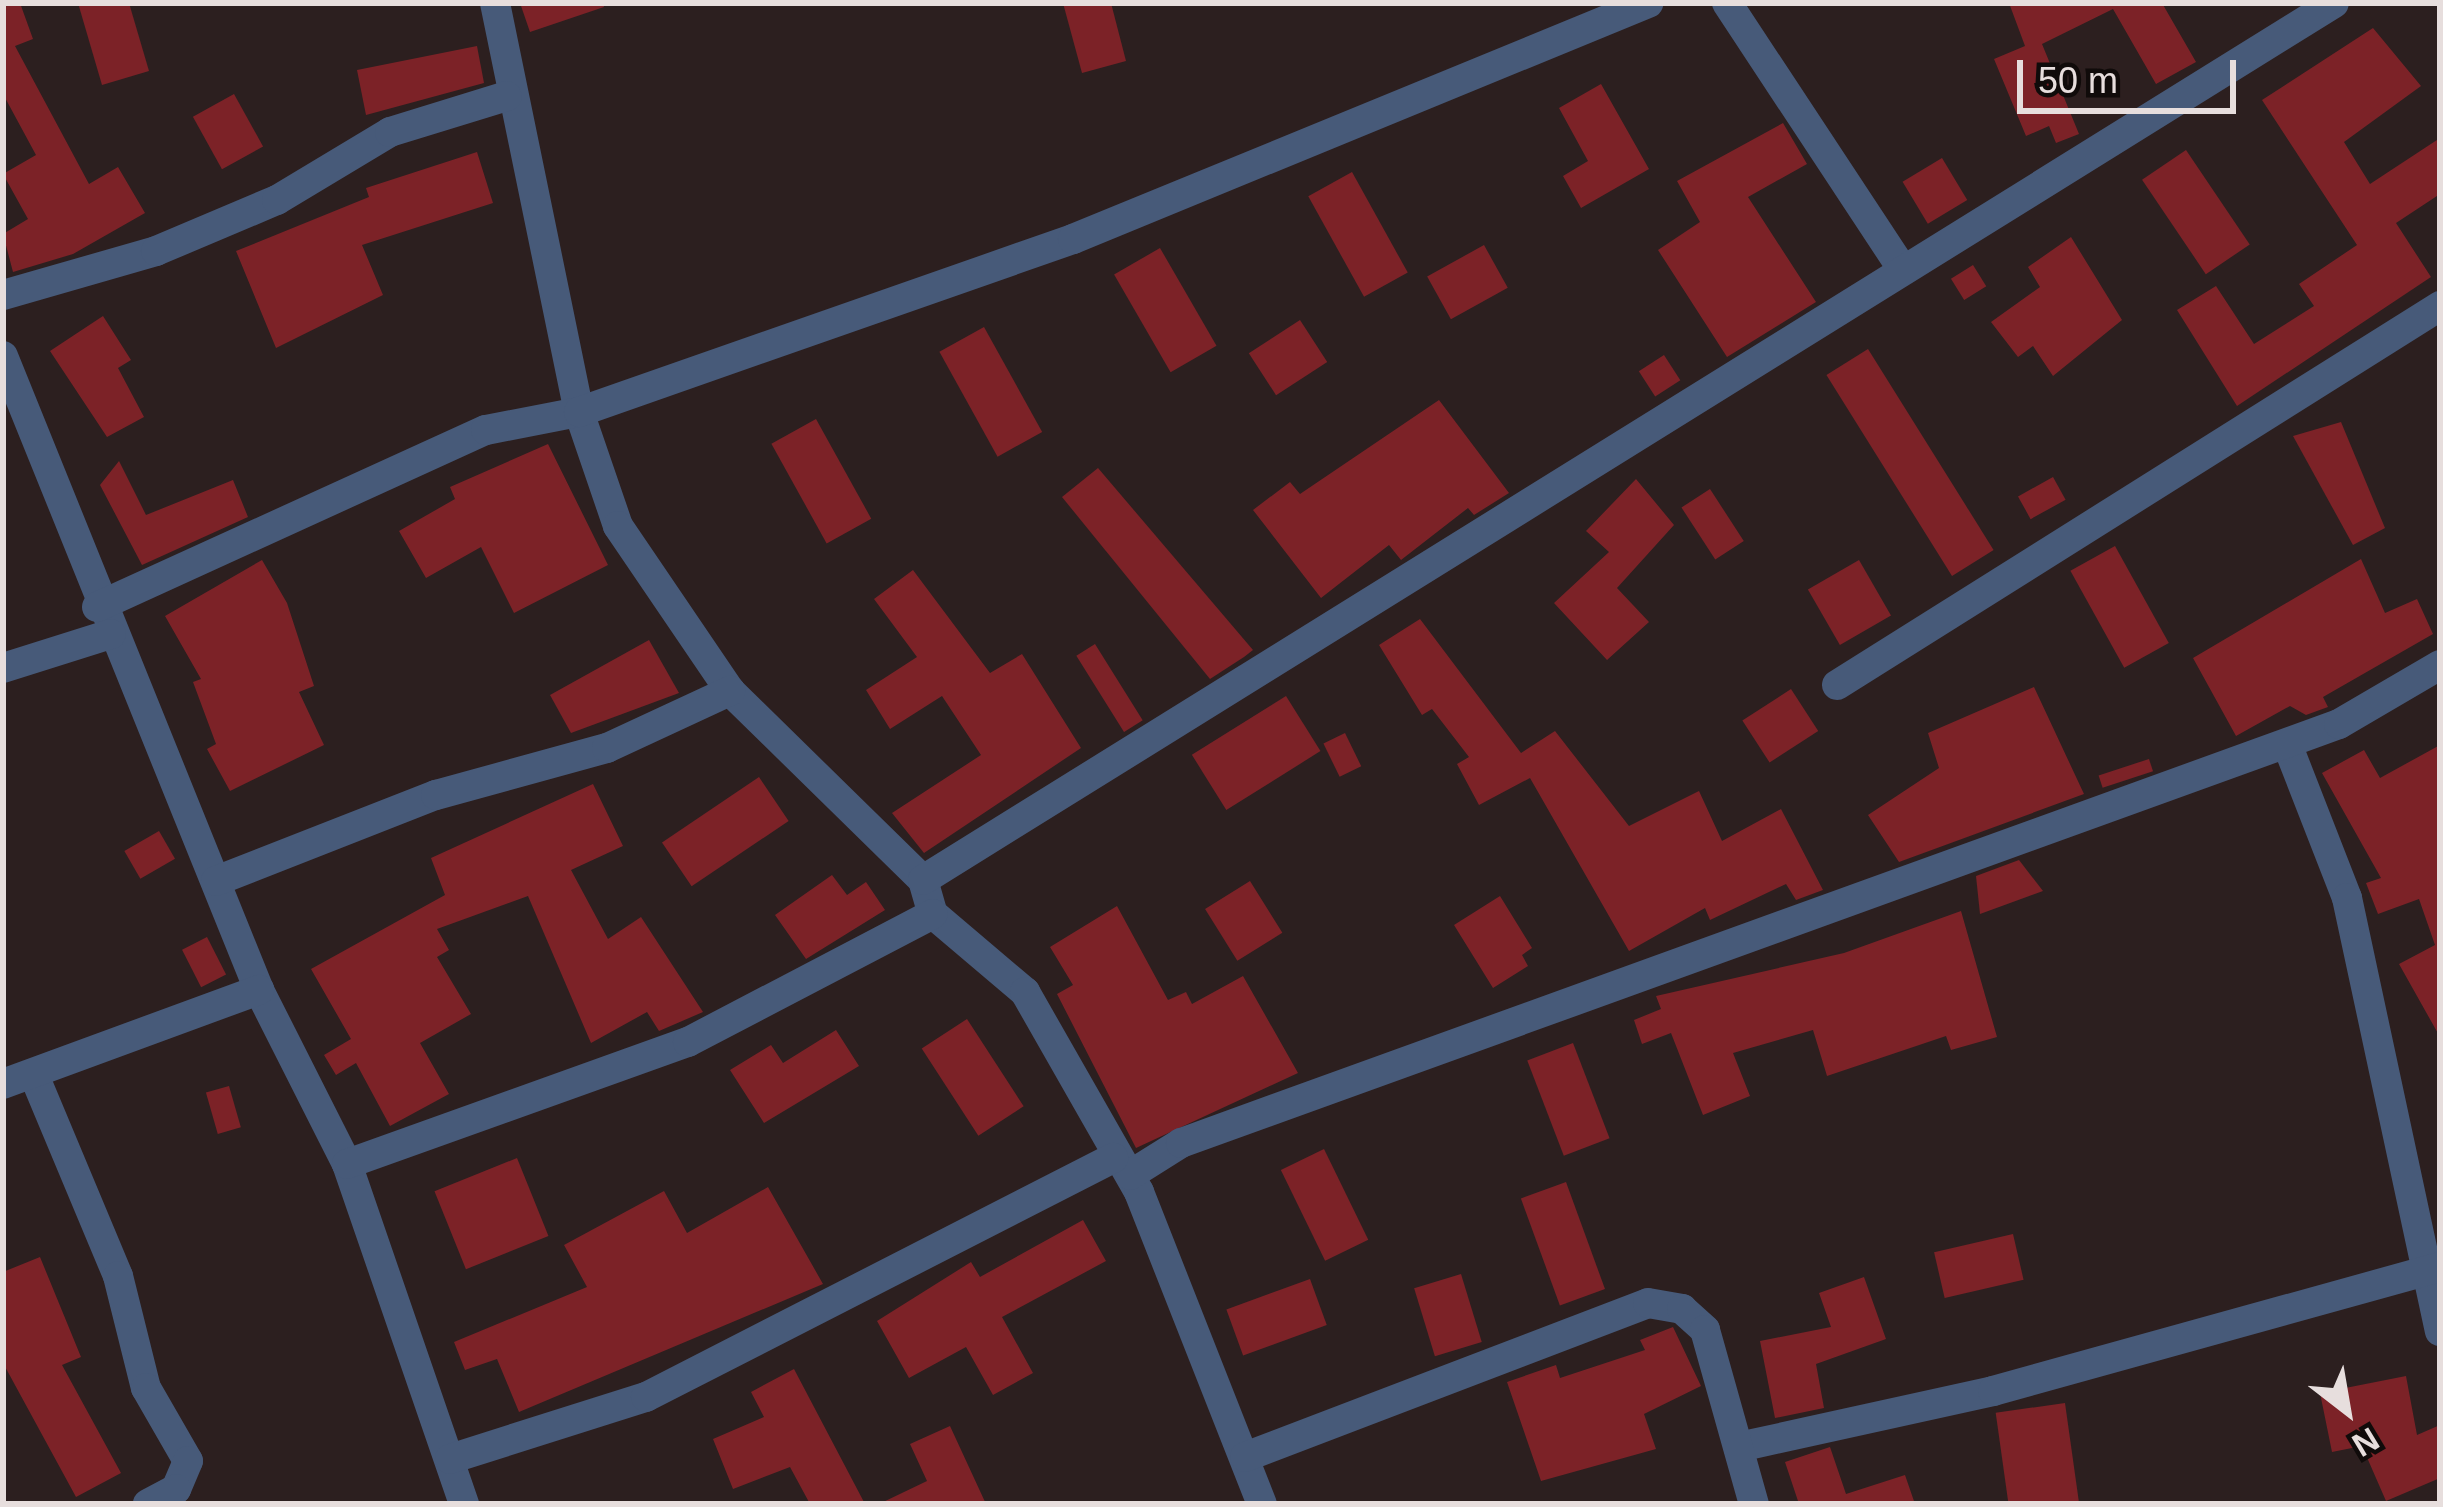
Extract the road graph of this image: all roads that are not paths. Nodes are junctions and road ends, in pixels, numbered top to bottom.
1 (494, 3) edge
2 (1648, 3) edge
3 (1727, 3) edge
4 (2334, 3) edge
5 (507, 96) junction
6 (1902, 268) junction
7 (3, 295) edge
8 (2440, 306) edge
9 (3, 356) edge
10 (579, 412) junction
11 (104, 620) junction
12 (2440, 665) edge
13 (3, 668) edge
14 (1837, 685) dead end
15 (730, 691) junction
16 (2287, 744) junction
17 (923, 880) junction
18 (216, 881) junction
19 (933, 914) junction
20 (259, 989) junction
21 (37, 1080) junction
22 (3, 1084) edge
23 (346, 1163) junction
24 (1121, 1167) junction
25 (2433, 1271) edge
26 (2440, 1330) edge
27 (1739, 1447) junction
28 (1245, 1457) junction
29 (450, 1459) junction
30 (191, 1490) edge
31 (148, 1504) edge
32 (464, 1504) edge
33 (1262, 1504) edge
34 (1754, 1504) edge

1 - 5 street
2 - 10 street
3 - 6 street
4 - 6 street
5 - 7 street
5 - 10 street
6 - 17 street
8 - 14 street
9 - 11 street
10 - 11 street
10 - 15 street
11 - 13 street
11 - 18 street
12 - 16 street
15 - 17 street
15 - 18 street
16 - 24 street
16 - 25 street
17 - 19 street
18 - 20 street
19 - 23 street
19 - 24 street
20 - 21 street
20 - 23 street
21 - 22 street
21 - 30 street
23 - 29 street
24 - 28 street
24 - 29 street
25 - 26 street
25 - 27 street
27 - 28 street
27 - 34 street
28 - 33 street
29 - 32 street
30 - 31 street

